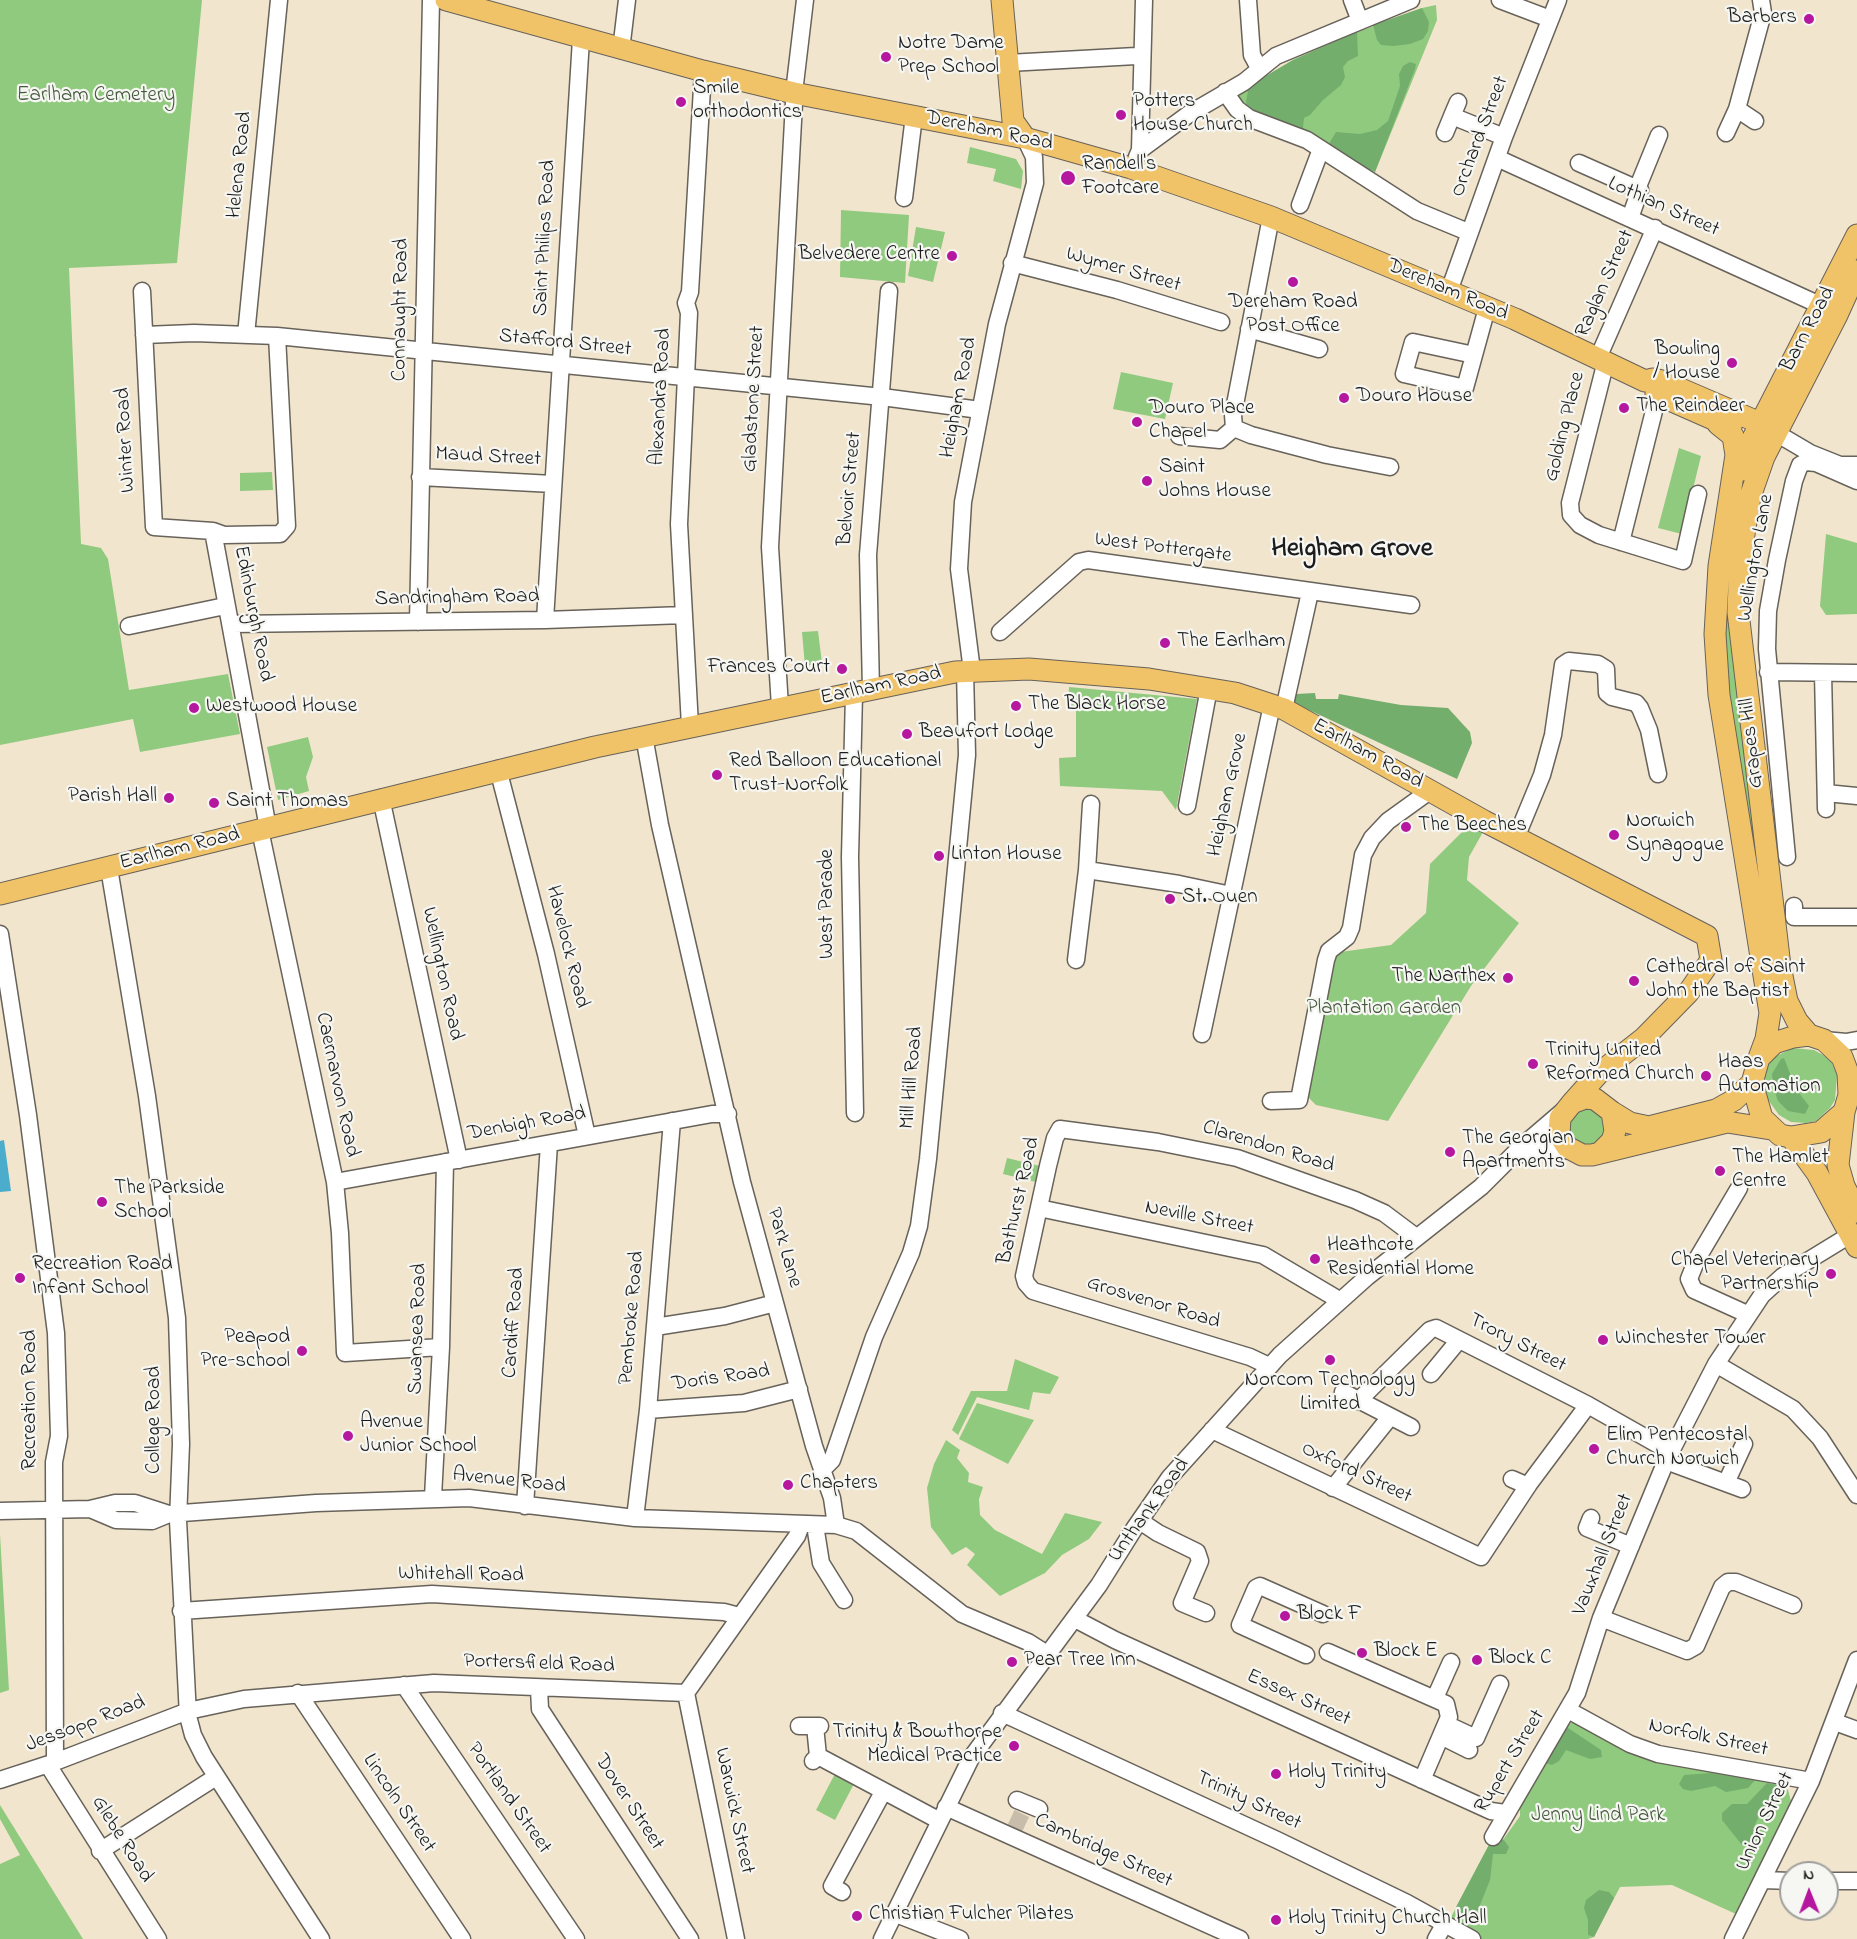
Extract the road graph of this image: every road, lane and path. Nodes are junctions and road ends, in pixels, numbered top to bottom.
1 (279, 0) edge
2 (431, 0) edge
3 (446, 0) edge
4 (627, 0) edge
5 (805, 0) edge
6 (1002, 0) edge
7 (1144, 0) edge
8 (1248, 0) edge
9 (1352, 0) edge
10 (1411, 0) edge
11 (1558, 0) edge
12 (1761, 0) edge
13 (1496, 4) edge
14 (1550, 19) junction
15 (1360, 21) junction
16 (581, 39) junction
17 (621, 50) junction
18 (1127, 52) dead end
19 (1008, 63) junction
20 (1259, 69) junction
21 (703, 71) junction
22 (1225, 92) junction
23 (794, 93) junction
24 (1737, 109) junction
25 (914, 116) junction
26 (1755, 121) dead end
27 (1445, 133) dead end
28 (1726, 133) dead end
29 (1659, 135) dead end
30 (1504, 137) junction
31 (1025, 138) junction
32 (1322, 149) junction
33 (1497, 158) junction
34 (1136, 159) junction
35 (1579, 163) dead end
36 (1637, 189) junction
37 (904, 198) dead end
38 (1300, 205) dead end
39 (1271, 217) junction
40 (1630, 218) junction
41 (1655, 228) junction
42 (1468, 232) junction
43 (1857, 235) edge
44 (1012, 263) junction
45 (1857, 271) edge
46 (142, 291) dead end
47 (889, 291) dead end
48 (1449, 291) junction
49 (1811, 301) dead end
50 (1487, 308) junction
51 (1221, 322) dead end
52 (1249, 329) junction
53 (144, 335) junction
54 (246, 335) junction
55 (277, 336) junction
56 (1319, 349) dead end
57 (424, 350) junction
58 (1474, 355) dead end
59 (1602, 360) junction
60 (561, 367) junction
61 (686, 379) junction
62 (779, 388) junction
63 (1651, 388) junction
64 (882, 397) junction
65 (980, 410) junction
66 (1718, 424) junction
67 (1234, 428) junction
68 (1764, 435) junction
69 (1179, 436) dead end
70 (1857, 465) edge
71 (1390, 467) dead end
72 (420, 477) junction
73 (1857, 481) edge
74 (553, 484) junction
75 (1698, 494) dead end
76 (1726, 523) junction
77 (213, 531) junction
78 (1620, 542) junction
79 (1310, 592) junction
80 (1411, 605) dead end
81 (225, 606) junction
82 (684, 615) junction
83 (545, 620) junction
84 (418, 622) junction
85 (231, 624) junction
86 (129, 626) dead end
87 (1000, 632) dead end
88 (969, 671) junction
89 (1768, 672) junction
90 (1823, 673) junction
91 (1857, 673) edge
92 (1209, 688) junction
93 (862, 692) junction
94 (780, 707) junction
95 (1278, 707) junction
96 (690, 726) junction
97 (644, 736) junction
98 (498, 769) junction
99 (1658, 774) dead end
100 (1431, 790) junction
101 (1857, 796) edge
102 (381, 798) junction
103 (1091, 804) dead end
104 (1187, 806) dead end
105 (264, 829) junction
106 (1516, 838) junction
107 (1787, 857) dead end
108 (109, 868) junction
109 (1087, 870) junction
110 (0, 894) edge
111 (1231, 895) junction
112 (1794, 906) dead end
113 (1857, 916) edge
114 (0, 934) edge
115 (1711, 950) joint
116 (1076, 960) dead end
117 (1202, 1034) dead end
118 (1816, 1038) junction
119 (1853, 1043) edge
120 (1759, 1058) junction
121 (1615, 1059) junction
122 (1752, 1083) junction
123 (1850, 1095) edge
124 (1271, 1101) dead end
125 (1568, 1107) junction
126 (1611, 1111) junction
127 (855, 1113) dead end
128 (728, 1114) junction
129 (672, 1121) junction
130 (1771, 1129) junction
131 (1060, 1130) joint
132 (587, 1136) junction
133 (1791, 1137) junction
134 (549, 1144) junction
135 (1603, 1150) junction
136 (1573, 1151) junction
137 (1510, 1159) junction
138 (452, 1161) junction
139 (335, 1182) junction
140 (1739, 1188) dead end
141 (1039, 1208) junction
142 (1857, 1212) edge
143 (1416, 1236) junction
144 (1853, 1241) edge
145 (1026, 1283) joint
146 (1339, 1300) junction
147 (775, 1303) junction
148 (1747, 1314) junction
149 (655, 1327) junction
150 (1460, 1340) junction
151 (441, 1347) junction
152 (1716, 1364) junction
153 (1269, 1366) junction
154 (1431, 1374) dead end
155 (799, 1389) junction
156 (1343, 1392) dead end
157 (1358, 1401) junction
158 (1588, 1405) junction
159 (648, 1410) junction
160 (1390, 1417) junction
161 (1410, 1427) dead end
162 (1212, 1430) junction
163 (1744, 1443) dead end
164 (1669, 1457) junction
165 (822, 1470) junction
166 (1512, 1479) dead end
167 (1528, 1486) junction
168 (1333, 1488) junction
169 (1857, 1495) edge
170 (433, 1497) junction
171 (525, 1506) junction
172 (55, 1510) junction
173 (0, 1511) edge
174 (173, 1514) junction
175 (635, 1518) junction
176 (1592, 1518) dead end
177 (1140, 1521) junction
178 (808, 1525) junction
179 (836, 1525) junction
180 (1631, 1546) junction
181 (844, 1600) dead end
182 (1793, 1605) dead end
183 (182, 1611) junction
184 (1206, 1613) dead end
185 (1323, 1614) dead end
186 (739, 1616) junction
187 (1601, 1618) junction
188 (1075, 1619) junction
189 (1328, 1652) dead end
190 (1047, 1654) junction
191 (1306, 1655) dead end
192 (1857, 1660) edge
193 (1451, 1662) dead end
194 (1500, 1684) dead end
195 (404, 1685) junction
196 (539, 1688) junction
197 (297, 1693) junction
198 (686, 1693) junction
199 (1435, 1698) junction
200 (1568, 1710) junction
201 (188, 1711) junction
202 (1002, 1713) junction
203 (1835, 1722) junction
204 (811, 1726) dead end
205 (1443, 1730) junction
206 (1857, 1730) edge
207 (1469, 1750) dead end
208 (51, 1763) junction
209 (216, 1777) junction
210 (0, 1780) edge
211 (1422, 1780) junction
212 (1811, 1781) junction
213 (883, 1792) junction
214 (1505, 1813) junction
215 (943, 1814) junction
216 (1493, 1837) dead end
217 (100, 1851) junction
218 (1763, 1880) junction
219 (1779, 1881) edge
220 (1839, 1881) edge
221 (1857, 1881) edge
222 (842, 1892) dead end
223 (896, 1914) junction
224 (1440, 1932) edge
225 (158, 1939) edge
226 (321, 1939) edge
227 (462, 1939) edge
228 (576, 1939) edge
229 (690, 1939) edge
230 (736, 1939) edge
231 (882, 1939) edge
232 (960, 1939) edge
233 (1240, 1939) edge
234 (1472, 1939) edge
235 (1733, 1939) edge

1 - 54 street, Helena Road
2 - 57 street, Connaught Road
3 - 16 main road, Dereham Road
4 - 17 street
5 - 23 street, Gladstone Street
6 - 19 main road
7 - 34 street
8 - 20 street
9 - 15 street
10 - 15 street
11 - 14 street, Orchard Street
12 - 24 street
13 - 14 street
14 - 30 street, Orchard Street
15 - 20 street
16 - 17 main road, Dereham Road
16 - 60 street, Saint Philips Road
17 - 21 main road, Dereham Road
18 - 19 street
19 - 31 main road
20 - 22 street
21 - 23 main road, Dereham Road
21 - 61 street, Alexandra Road
22 - 32 street
22 - 34 street
23 - 25 main road, Dereham Road
23 - 62 street, Gladstone Street
24 - 26 street
24 - 28 street
25 - 31 main road, Dereham Road
25 - 37 street
27 - 30 street
29 - 36 street
30 - 33 street, Orchard Street
31 - 34 main road, Dereham Road
31 - 44 street, Heigham Road
32 - 38 street
32 - 42 street
33 - 40 street, Lothian Street
33 - 42 street, Orchard Street
34 - 39 main road, Dereham Road
35 - 36 street
36 - 40 street
39 - 48 main road, Dereham Road
39 - 52 street
40 - 41 street, Lothian Street
41 - 49 street, Lothian Street
41 - 59 street, Raglan Street
42 - 48 street, Orchard Street
43 - 68 main road, Barn Road
44 - 51 street, Wymer Street
44 - 65 street, Heigham Road
45 - 68 main road, Barn Road
46 - 53 street, Winter Road
47 - 64 street, Belvoir Street
48 - 50 main road, Dereham Road
50 - 58 street
50 - 59 main road, Dereham Road
52 - 56 street
52 - 67 street
53 - 54 street, Stafford Street
53 - 77 street, Winter Road
54 - 55 street, Stafford Street
55 - 57 street, Stafford Street
55 - 77 street, Edinburgh Road
57 - 60 street, Stafford Street
57 - 72 street, Connaught Road
59 - 63 main road, Dereham Road
59 - 78 street, Golding Place
60 - 61 street, Stafford Street
60 - 74 street, Saint Philips Road
61 - 62 street, Stafford Street
61 - 82 street, Alexandra Road
62 - 64 street, Stafford Street
62 - 94 street, Gladstone Street
63 - 66 main road, Dereham Road
63 - 68 main road, Dereham Road
63 - 78 street
64 - 65 street, Stafford Street
64 - 93 street, Belvoir Street
65 - 88 street, Heigham Road
66 - 68 main road, Dereham Road
66 - 76 main road, Grapes Hill
67 - 69 street
67 - 71 street
68 - 70 street
68 - 76 main road, Grapes Hill
68 - 118 main road, Grapes Hill
72 - 74 street, Maud Street
72 - 84 street, Connaught Road
73 - 89 street, Wellington Lane
74 - 83 street, Saint Philips Road
75 - 78 street, Golding Place
76 - 120 main road, Grapes Hill
77 - 81 street, Edinburgh Road
79 - 80 street, West Pottergate
79 - 87 street, West Pottergate
79 - 95 street
81 - 85 street, Edinburgh Road
81 - 86 street
82 - 83 street, Sandringham Road
82 - 96 street, Alexandra Road
83 - 84 street, Sandringham Road
84 - 85 street, Sandringham Road
85 - 105 street, Edinburgh Road
88 - 92 main road, Earlham Road
88 - 93 main road, Earlham Road
88 - 165 street, Mill Hill Road
89 - 90 street
89 - 107 street, Wellington Lane
90 - 91 street
90 - 101 street
92 - 95 main road, Earlham Road
92 - 104 street
93 - 94 main road, Earlham Road
93 - 127 street, West Parade
94 - 96 main road, Earlham Road
95 - 100 main road, Earlham Road
95 - 111 street, Heigham Grove
96 - 97 main road, Earlham Road
97 - 98 main road, Earlham Road
97 - 128 street, Park Lane
98 - 102 main road, Earlham Road
98 - 132 street, Havelock Road
99 - 106 street
100 - 106 main road, Earlham Road
100 - 124 street
102 - 105 main road, Earlham Road
102 - 138 street, Wellington Road
103 - 109 street
105 - 108 main road, Earlham Road
105 - 139 street, Caernarvon Road
106 - 115 main road, Earlham Road
108 - 110 main road, Earlham Road
108 - 174 street, College Road
109 - 111 street
109 - 116 street
111 - 117 street, Heigham Grove
112 - 113 street
114 - 172 street, Recreation Road
115 - 121 main road, Unthank Road
118 - 119 street
118 - 120 main road
118 - 123 main road
120 - 122 main road
121 - 125 main road, Unthank Road
121 - 126 main road
122 - 126 main road
122 - 130 main road
123 - 133 main road
123 - 142 main road
125 - 126 main road
125 - 136 main road
125 - 137 street, Unthank Road
126 - 135 main road
128 - 129 street, Denbigh Road
128 - 147 street, Park Lane
129 - 132 street, Denbigh Road
129 - 149 street, Pembroke Road
130 - 133 main road
130 - 135 main road
131 - 141 street, Bathurst Road
131 - 143 street, Clarendon Road
132 - 134 street, Denbigh Road
133 - 144 main road
134 - 138 street, Denbigh Road
134 - 171 street, Cardiff Road
135 - 136 main road
136 - 137 street, Unthank Road
137 - 143 street, Unthank Road
138 - 139 street, Denbigh Road
138 - 151 street, Swansea Road
139 - 151 street, Caernarvon Road
140 - 148 street
141 - 145 street, Bathurst Road
141 - 146 street, Neville Street
143 - 146 street, Unthank Road
144 - 148 street, Vauxhall Street
145 - 153 street, Grosvenor Road
146 - 153 street, Unthank Road
147 - 149 street
147 - 155 street, Park Lane
148 - 152 street, Vauxhall Street
149 - 159 street, Pembroke Road
150 - 154 street
150 - 157 street, Trory Street
150 - 158 street, Trory Street
151 - 170 street, Swansea Road
152 - 164 street, Vauxhall Street
152 - 169 street
153 - 162 street, Unthank Road
155 - 159 street, Doris Road
155 - 165 street, Park Lane
156 - 157 street
157 - 160 street
158 - 164 street, Trory Street
158 - 167 street
159 - 175 street, Pembroke Road
160 - 161 street
160 - 168 street
162 - 168 street, Oxford Street
162 - 177 street, Unthank Road
163 - 164 street, Trory Street
164 - 180 street, Vauxhall Street
165 - 179 street, Park Lane
166 - 167 street
167 - 168 street, Oxford Street
170 - 171 street, Avenue Road
170 - 174 street, Avenue Road
171 - 175 street, Avenue Road
172 - 173 street
172 - 174 street, Avenue Road
172 - 208 street, Recreation Road
174 - 183 street, College Road
175 - 178 street, Avenue Road
176 - 180 street
177 - 184 street
177 - 188 street, Unthank Road
178 - 179 street, Avenue Road
178 - 181 street
178 - 186 street
179 - 190 street
180 - 187 street, Vauxhall Street
182 - 187 street
183 - 186 street, Whitehall Road
183 - 201 street, College Road
185 - 191 street
186 - 198 street
187 - 200 street, Vauxhall Street
188 - 190 street, Unthank Road
188 - 211 street, Essex Street
189 - 199 street
190 - 202 street, Unthank Road
192 - 203 street, Union Street
193 - 199 street
194 - 205 street
195 - 196 street, Portersfield Road
195 - 197 street, Portersfield Road
195 - 228 street, Portland Street
196 - 198 street, Portersfield Road
196 - 229 street, Dover Street
197 - 201 street, Portersfield Road
197 - 227 street, Lincoln Street
198 - 230 street, Warwick Street
199 - 205 street
200 - 212 street, Norfolk Street
200 - 214 street, Rupert Street
201 - 208 street, Jessopp Road
201 - 209 street, College Road
202 - 215 street, Unthank Road
202 - 224 street, Trinity Street
203 - 206 street
203 - 212 street, Union Street
204 - 213 street, Cambridge Street
205 - 207 street
205 - 211 street
208 - 210 street, Jessopp Road
208 - 217 street, Glebe Road
209 - 217 street
209 - 226 street, College Road
211 - 214 street, Essex Street
212 - 218 street, Union Street
213 - 215 street, Cambridge Street
213 - 222 street
214 - 216 street, Rupert Street
215 - 223 street, Unthank Road
215 - 233 street, Cambridge Street
217 - 225 street, Glebe Road
218 - 219 street
218 - 235 street, Union Street
220 - 221 street
223 - 231 street, Unthank Road
223 - 232 street
224 - 234 street, Trinity Street

